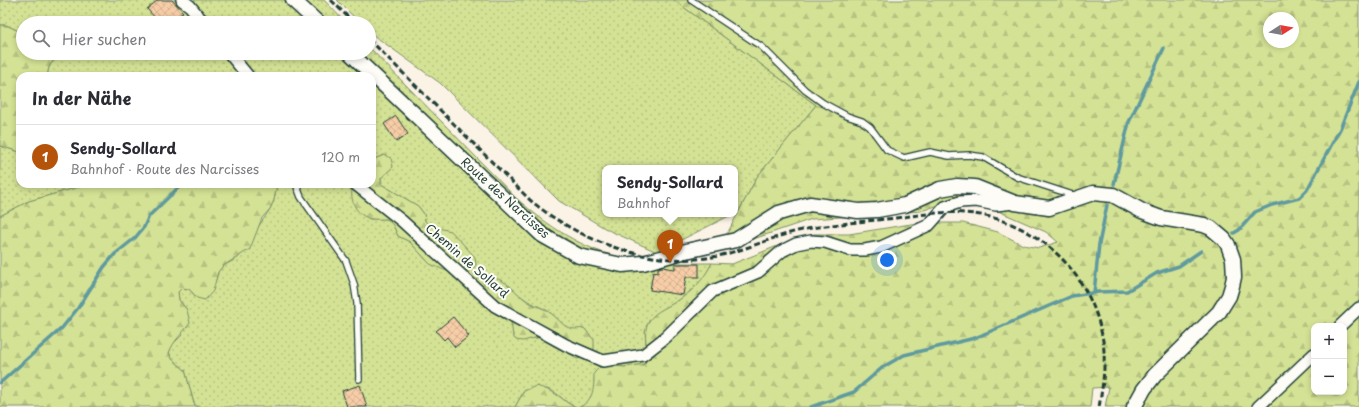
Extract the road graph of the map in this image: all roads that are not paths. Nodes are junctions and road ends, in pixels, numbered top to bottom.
1 (293, 0) edge
2 (691, 0) edge
3 (187, 2) edge
4 (198, 16) edge
5 (310, 16) edge
6 (235, 60) edge
7 (357, 60) edge
8 (245, 72) edge
9 (370, 72) edge
10 (376, 78) edge
11 (298, 188) edge
12 (360, 188) edge
13 (1078, 197) junction
14 (1015, 203) junction
15 (1359, 308) edge
16 (1343, 323) edge
17 (1311, 357) edge
18 (359, 379) dead end
19 (1134, 407) edge
20 (1258, 407) edge

1 - 5 street
2 - 13 lane
3 - 4 street
6 - 8 street
7 - 9 street, Route des Narcisses
10 - 14 street, Route des Narcisses
11 - 18 lane
12 - 14 street, Chemin de Sollard
13 - 14 street, Route des Narcisses
13 - 19 street, Route des Narcisses
15 - 16 street
17 - 20 street

